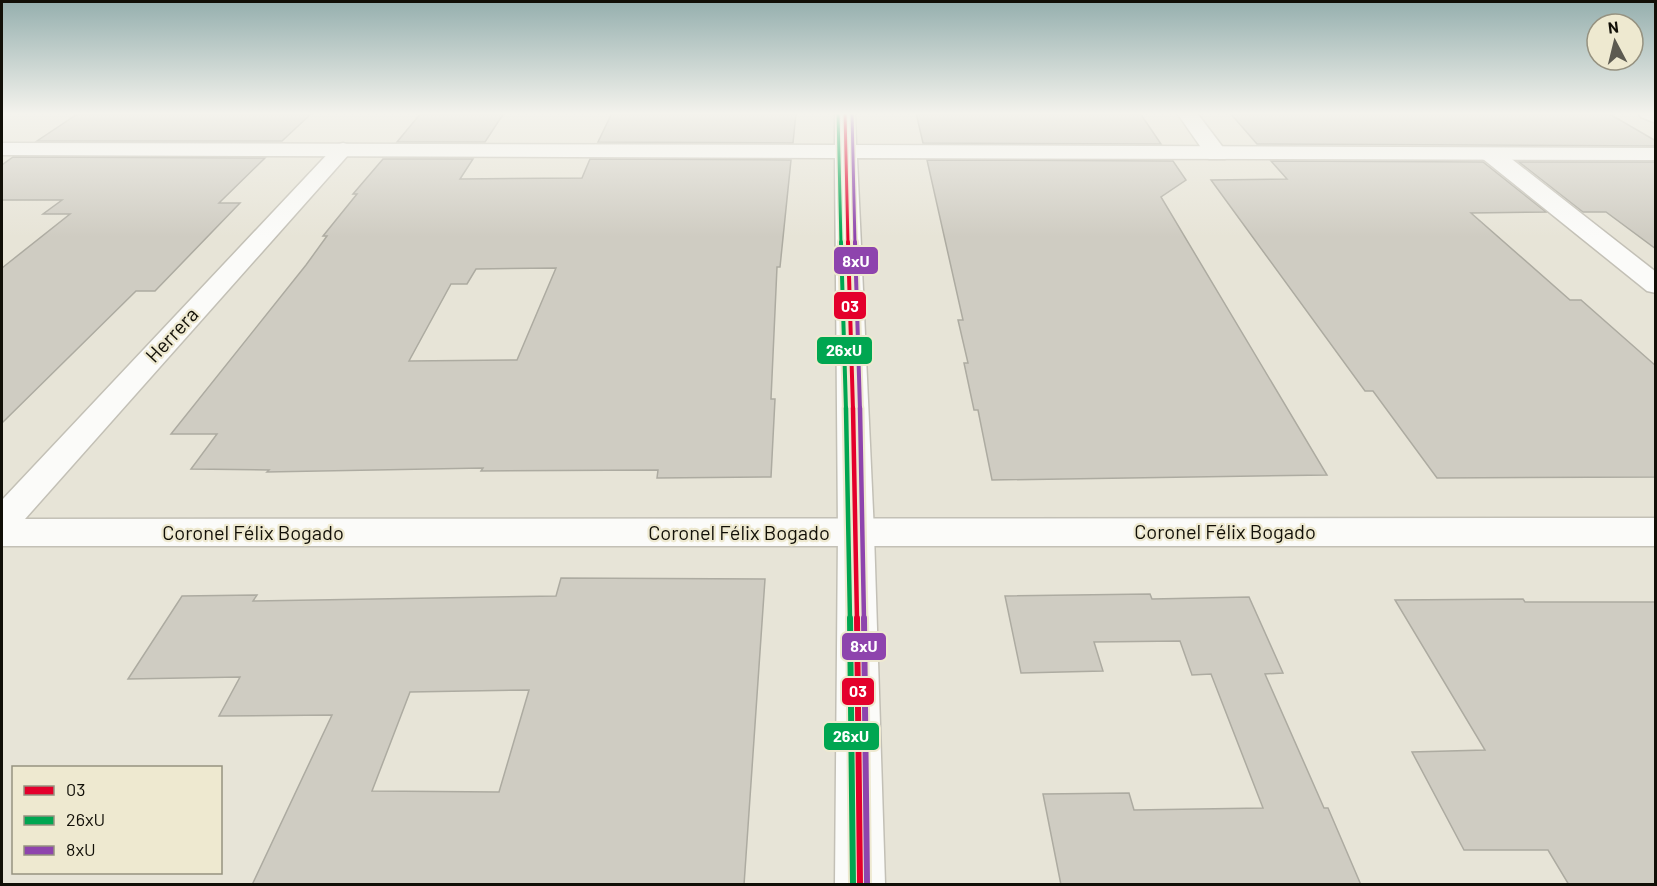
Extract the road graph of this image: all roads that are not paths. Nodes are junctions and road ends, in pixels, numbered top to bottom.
1 (339, 154) edge
2 (845, 154) edge
3 (1491, 154) edge
4 (1656, 285) edge
5 (2, 522) edge
6 (1656, 532) edge
7 (2, 533) edge
8 (856, 533) junction
9 (860, 885) edge

1 - 5 main road, Herrera
2 - 8 main road
3 - 4 main road
6 - 8 main road, Coronel Félix Bogado
7 - 8 main road, Coronel Félix Bogado
8 - 9 main road

